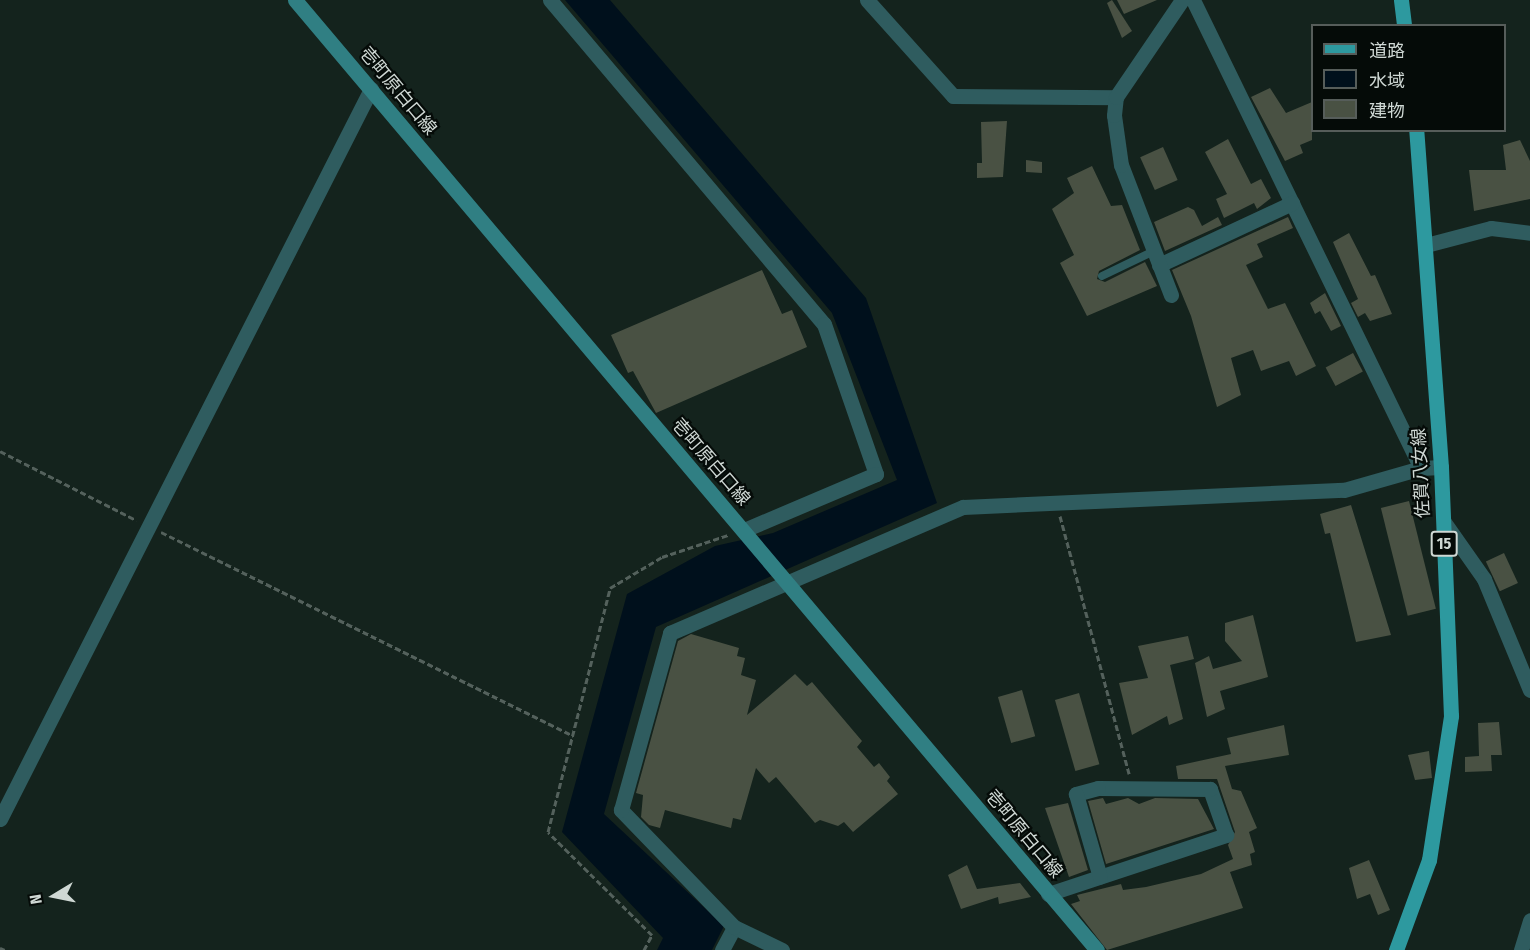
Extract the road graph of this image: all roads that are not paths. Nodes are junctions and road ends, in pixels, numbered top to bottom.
1 (295, 0) edge
2 (550, 0) edge
3 (867, 0) edge
4 (1182, 0) edge
5 (1193, 0) edge
6 (1401, 0) edge
7 (1404, 24) edge
8 (371, 89) junction
9 (1116, 97) junction
10 (1416, 132) edge
11 (1292, 203) junction
12 (1530, 233) edge
13 (1426, 245) junction
14 (1157, 258) junction
15 (1102, 276) dead end
16 (1171, 295) dead end
17 (1441, 467) junction
18 (1421, 468) junction
19 (1444, 522) junction
20 (746, 534) junction
21 (784, 580) junction
22 (1530, 690) edge
23 (0, 819) edge
24 (1100, 877) junction
25 (1048, 894) junction
26 (1530, 920) edge
27 (734, 927) junction
28 (722, 950) edge
29 (782, 950) edge
30 (1097, 950) edge
31 (1396, 950) edge
32 (1521, 950) edge

1 - 8 main road, 壱町原白口線
2 - 20 street
3 - 9 street
4 - 9 street
5 - 11 street
6 - 7 main road
8 - 20 main road, 壱町原白口線
8 - 23 street
9 - 14 street
10 - 13 main road, 佐賀八女線 / 15
11 - 14 street
11 - 18 street
12 - 13 street
13 - 17 main road, 佐賀八女線 / 15
14 - 15 lane
14 - 16 street
17 - 18 street
17 - 19 main road, 佐賀八女線 / 15
18 - 21 street
19 - 22 street
19 - 31 main road, 佐賀八女線 / 15
20 - 21 main road, 壱町原白口線
21 - 25 main road, 壱町原白口線
21 - 27 street
24 - 24 street
24 - 25 street
25 - 30 main road, 壱町原白口線
26 - 32 street
27 - 28 street
27 - 29 street

